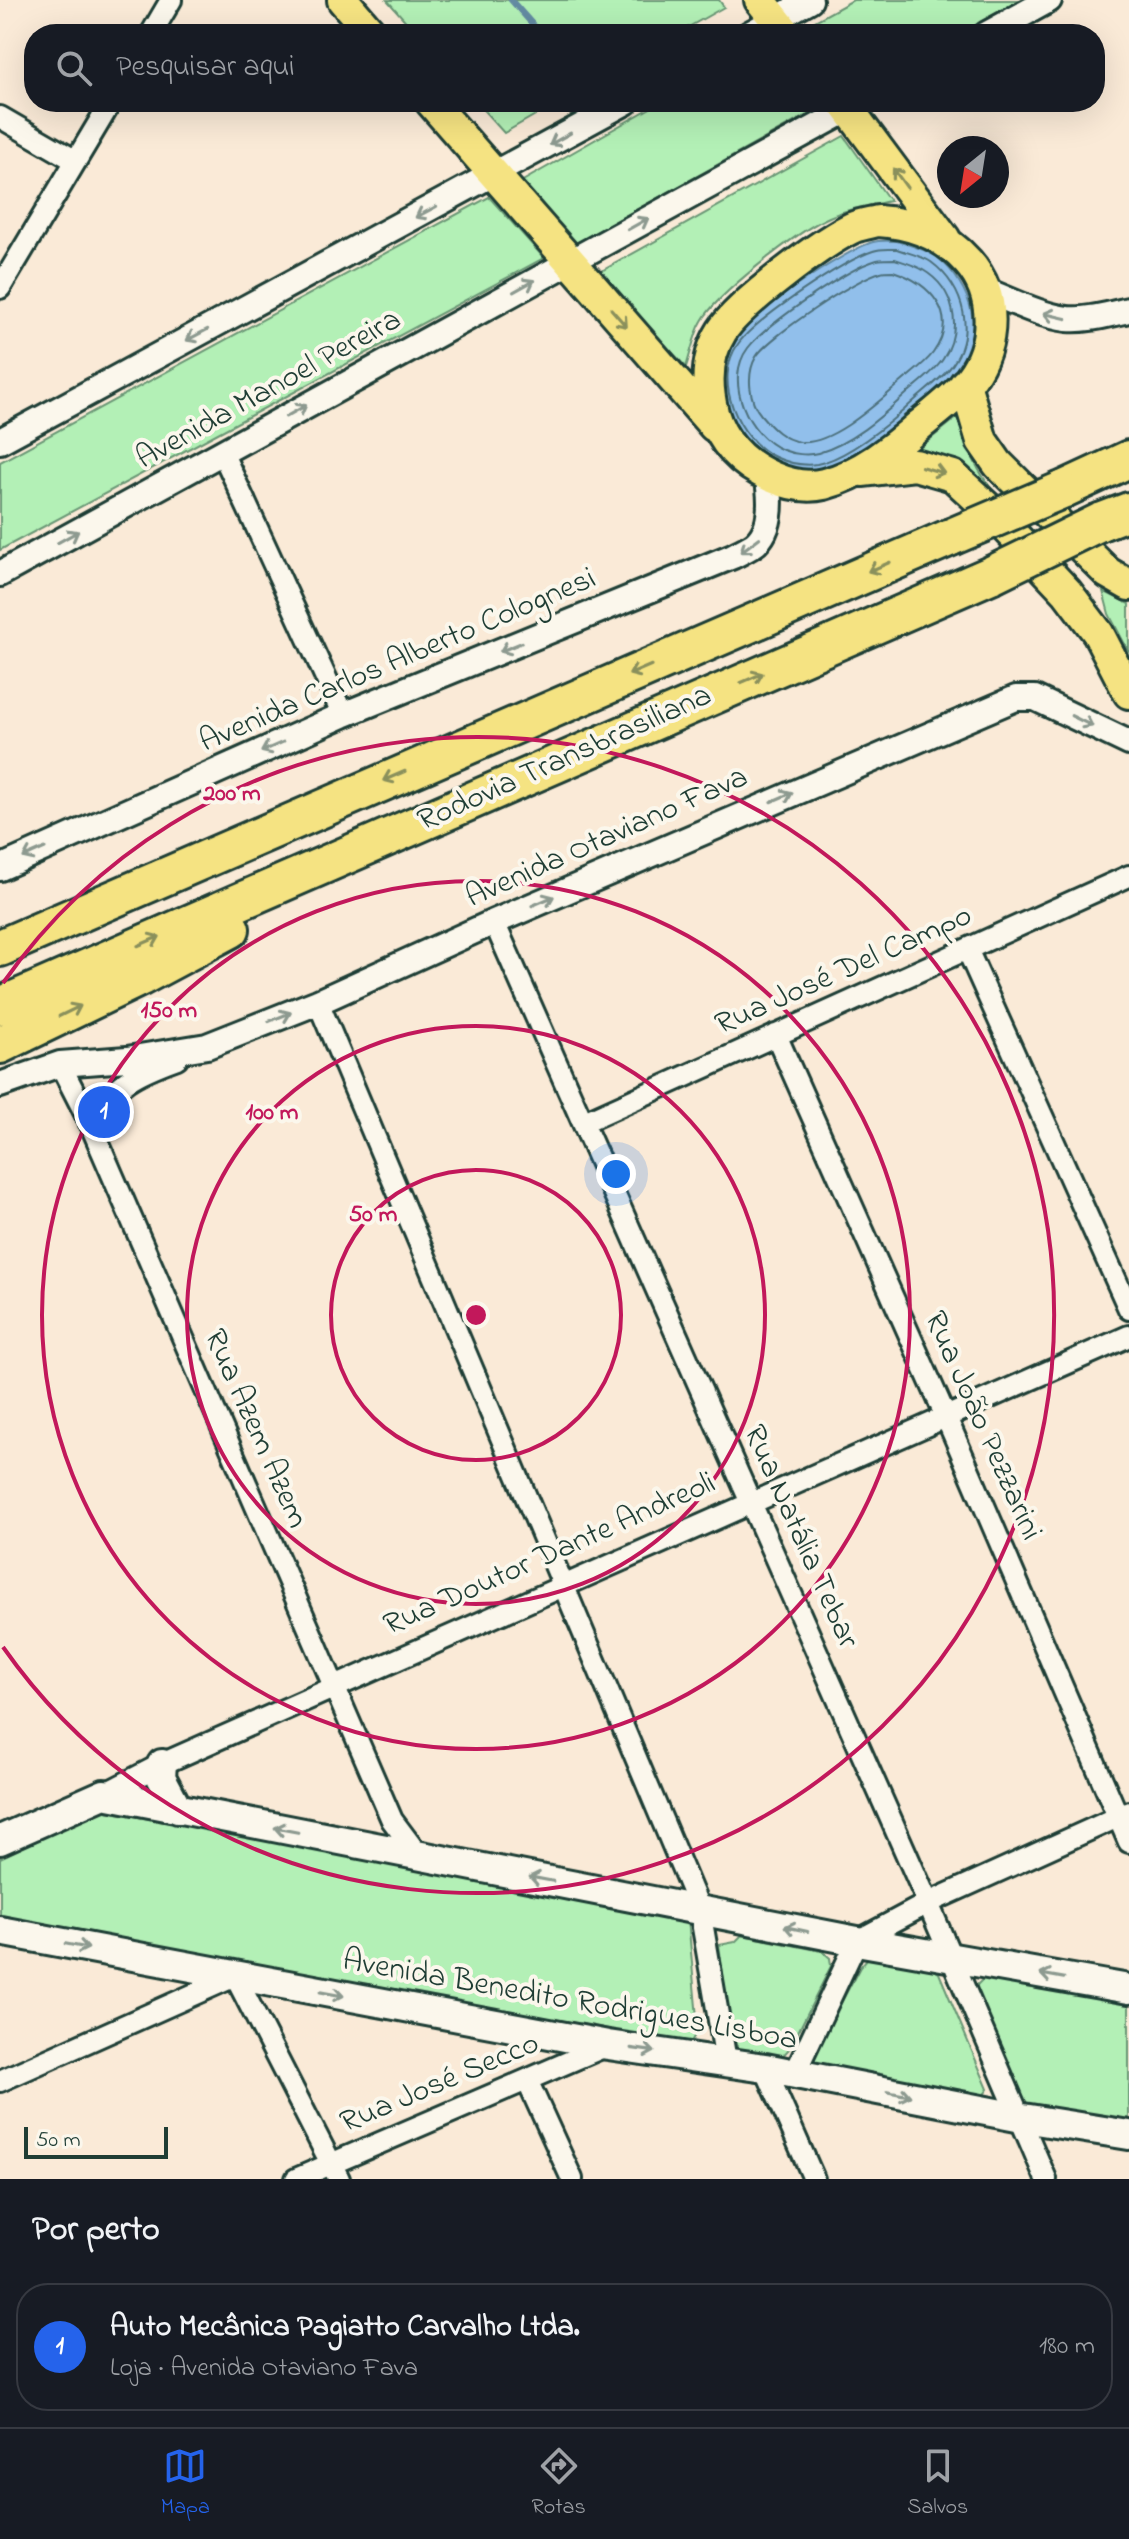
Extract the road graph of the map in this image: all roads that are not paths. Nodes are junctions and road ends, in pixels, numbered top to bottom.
1 (171, 0) edge
2 (343, 0) edge
3 (810, 0) edge
4 (1049, 0) edge
5 (774, 18) edge
6 (157, 24) edge
7 (363, 24) edge
8 (1005, 24) edge
9 (105, 112) edge
10 (440, 112) edge
11 (608, 112) edge
12 (837, 112) edge
13 (857, 112) edge
14 (0, 117) edge
15 (76, 161) junction
16 (494, 175) junction
17 (946, 241) junction
18 (569, 262) junction
19 (0, 288) edge
20 (984, 290) junction
21 (1129, 310) edge
22 (965, 384) junction
23 (718, 430) junction
24 (0, 441) edge
25 (222, 452) junction
26 (1129, 459) edge
27 (856, 472) junction
28 (767, 475) junction
29 (1114, 517) edge
30 (0, 574) edge
31 (1129, 585) edge
32 (1129, 693) edge
33 (343, 715) junction
34 (1129, 743) edge
35 (321, 866) junction
36 (0, 868) edge
37 (1129, 876) edge
38 (494, 922) junction
39 (0, 948) edge
40 (967, 949) junction
41 (318, 1002) junction
42 (0, 1006) edge
43 (776, 1035) junction
44 (0, 1045) edge
45 (207, 1046) junction
46 (60, 1064) junction
47 (0, 1085) edge
48 (89, 1121) junction
49 (584, 1122) junction
50 (1129, 1309) edge
51 (1129, 1336) edge
52 (946, 1417) junction
53 (752, 1503) junction
54 (563, 1587) junction
55 (335, 1687) junction
56 (162, 1764) junction
57 (104, 1794) junction
58 (178, 1809) junction
59 (1124, 1815) edge
60 (392, 1820) junction
61 (0, 1840) edge
62 (1129, 1842) edge
63 (386, 1849) junction
64 (419, 1856) junction
65 (928, 1903) junction
66 (700, 1910) junction
67 (0, 1931) edge
68 (857, 1941) junction
69 (950, 1959) junction
70 (235, 1976) junction
71 (1129, 1989) edge
72 (608, 2045) junction
73 (726, 2061) junction
74 (765, 2068) junction
75 (794, 2075) junction
76 (527, 2080) junction
77 (0, 2081) edge
78 (1017, 2117) junction
79 (1129, 2135) edge
80 (335, 2171) edge
81 (296, 2179) edge
82 (572, 2179) edge
83 (814, 2179) edge
84 (1046, 2179) edge

1 - 6 street
2 - 7 main road
3 - 5 street
4 - 8 street
9 - 15 street
10 - 16 main road
11 -> 16 street
18 -> 12 street, Avenida Manoel Pereira
17 -> 13 main road
14 - 15 street
15 - 19 street
16 - 18 main road
16 -> 24 street
17 - 20 main road
17 - 23 main road
18 -> 23 main road
25 -> 18 street, Avenida Manoel Pereira
21 -> 20 street
20 - 22 main road
22 - 27 main road
22 - 31 main road
23 - 28 main road
30 -> 25 street, Avenida Manoel Pereira
25 - 33 street
26 -> 39 highway, Rodovia Transbrasiliana, bridge
27 - 28 main road
27 -> 32 main road
28 -> 33 street, Avenida Carlos Alberto Colognesi
35 -> 29 highway, Rodovia Transbrasiliana, bridge
33 -> 36 street, Avenida Carlos Alberto Colognesi
38 -> 34 street, Avenida Otaviano Fava
42 -> 35 highway, Rodovia Transbrasiliana
44 -> 35 highway
37 - 40 street, Rua José Del Campo
38 - 41 street, Avenida Otaviano Fava
38 - 49 street, Rua Natália Tebar
40 - 43 street, Rua José Del Campo
40 - 50 street
45 -> 41 street, Avenida Otaviano Fava
41 - 54 street
43 - 49 street, Rua José Del Campo
43 - 52 street, Rua João Pezzarini
45 - 46 street, Avenida Otaviano Fava
45 - 48 street, Avenida Otaviano Fava
46 - 47 street, Avenida Otaviano Fava
46 - 48 street, Rua Azem Azem
48 - 55 street, Rua Azem Azem
49 - 53 street, Rua Natália Tebar
51 - 52 street, Rua Doutor Dante Andreoli
52 - 53 street, Rua Doutor Dante Andreoli
52 - 59 street, Rua João Pezzarini
53 - 54 street, Rua Doutor Dante Andreoli
53 - 65 street, Rua Natália Tebar
54 - 55 street, Rua Doutor Dante Andreoli
54 - 66 street
55 - 56 street, Rua Doutor Dante Andreoli
55 - 60 street, Rua Azem Azem
56 - 57 street, Rua Doutor Dante Andreoli
56 - 58 main road
57 - 58 main road
57 - 61 main road, Rua Doutor Dante Andreoli
63 -> 58 main road
59 - 62 street, Rua João Pezzarini
59 - 65 street
60 - 63 street
60 - 64 street, Rua Azem Azem
63 - 64 main road
66 -> 64 main road
65 - 68 street
65 - 69 street, Rua Natália Tebar
68 -> 66 main road
66 - 73 street
67 -> 70 main road, Avenida Benedito Rodrigues Lisboa
68 - 69 main road
68 - 75 street
71 -> 69 main road
69 - 78 street, Rua Natália Tebar
70 -> 72 main road, Avenida Benedito Rodrigues Lisboa
70 - 77 street
70 - 80 street
72 -> 73 main road, Avenida Benedito Rodrigues Lisboa
72 - 76 street, Rua José Secco
73 - 74 main road, Avenida Benedito Rodrigues Lisboa
74 - 75 main road, Avenida Benedito Rodrigues Lisboa
74 - 83 street
75 -> 78 main road, Avenida Benedito Rodrigues Lisboa
76 - 80 street, Rua José Secco
76 - 82 street
78 - 79 main road, Avenida Benedito Rodrigues Lisboa
78 - 84 street, Rua Natália Tebar
80 - 81 street, Rua José Secco

